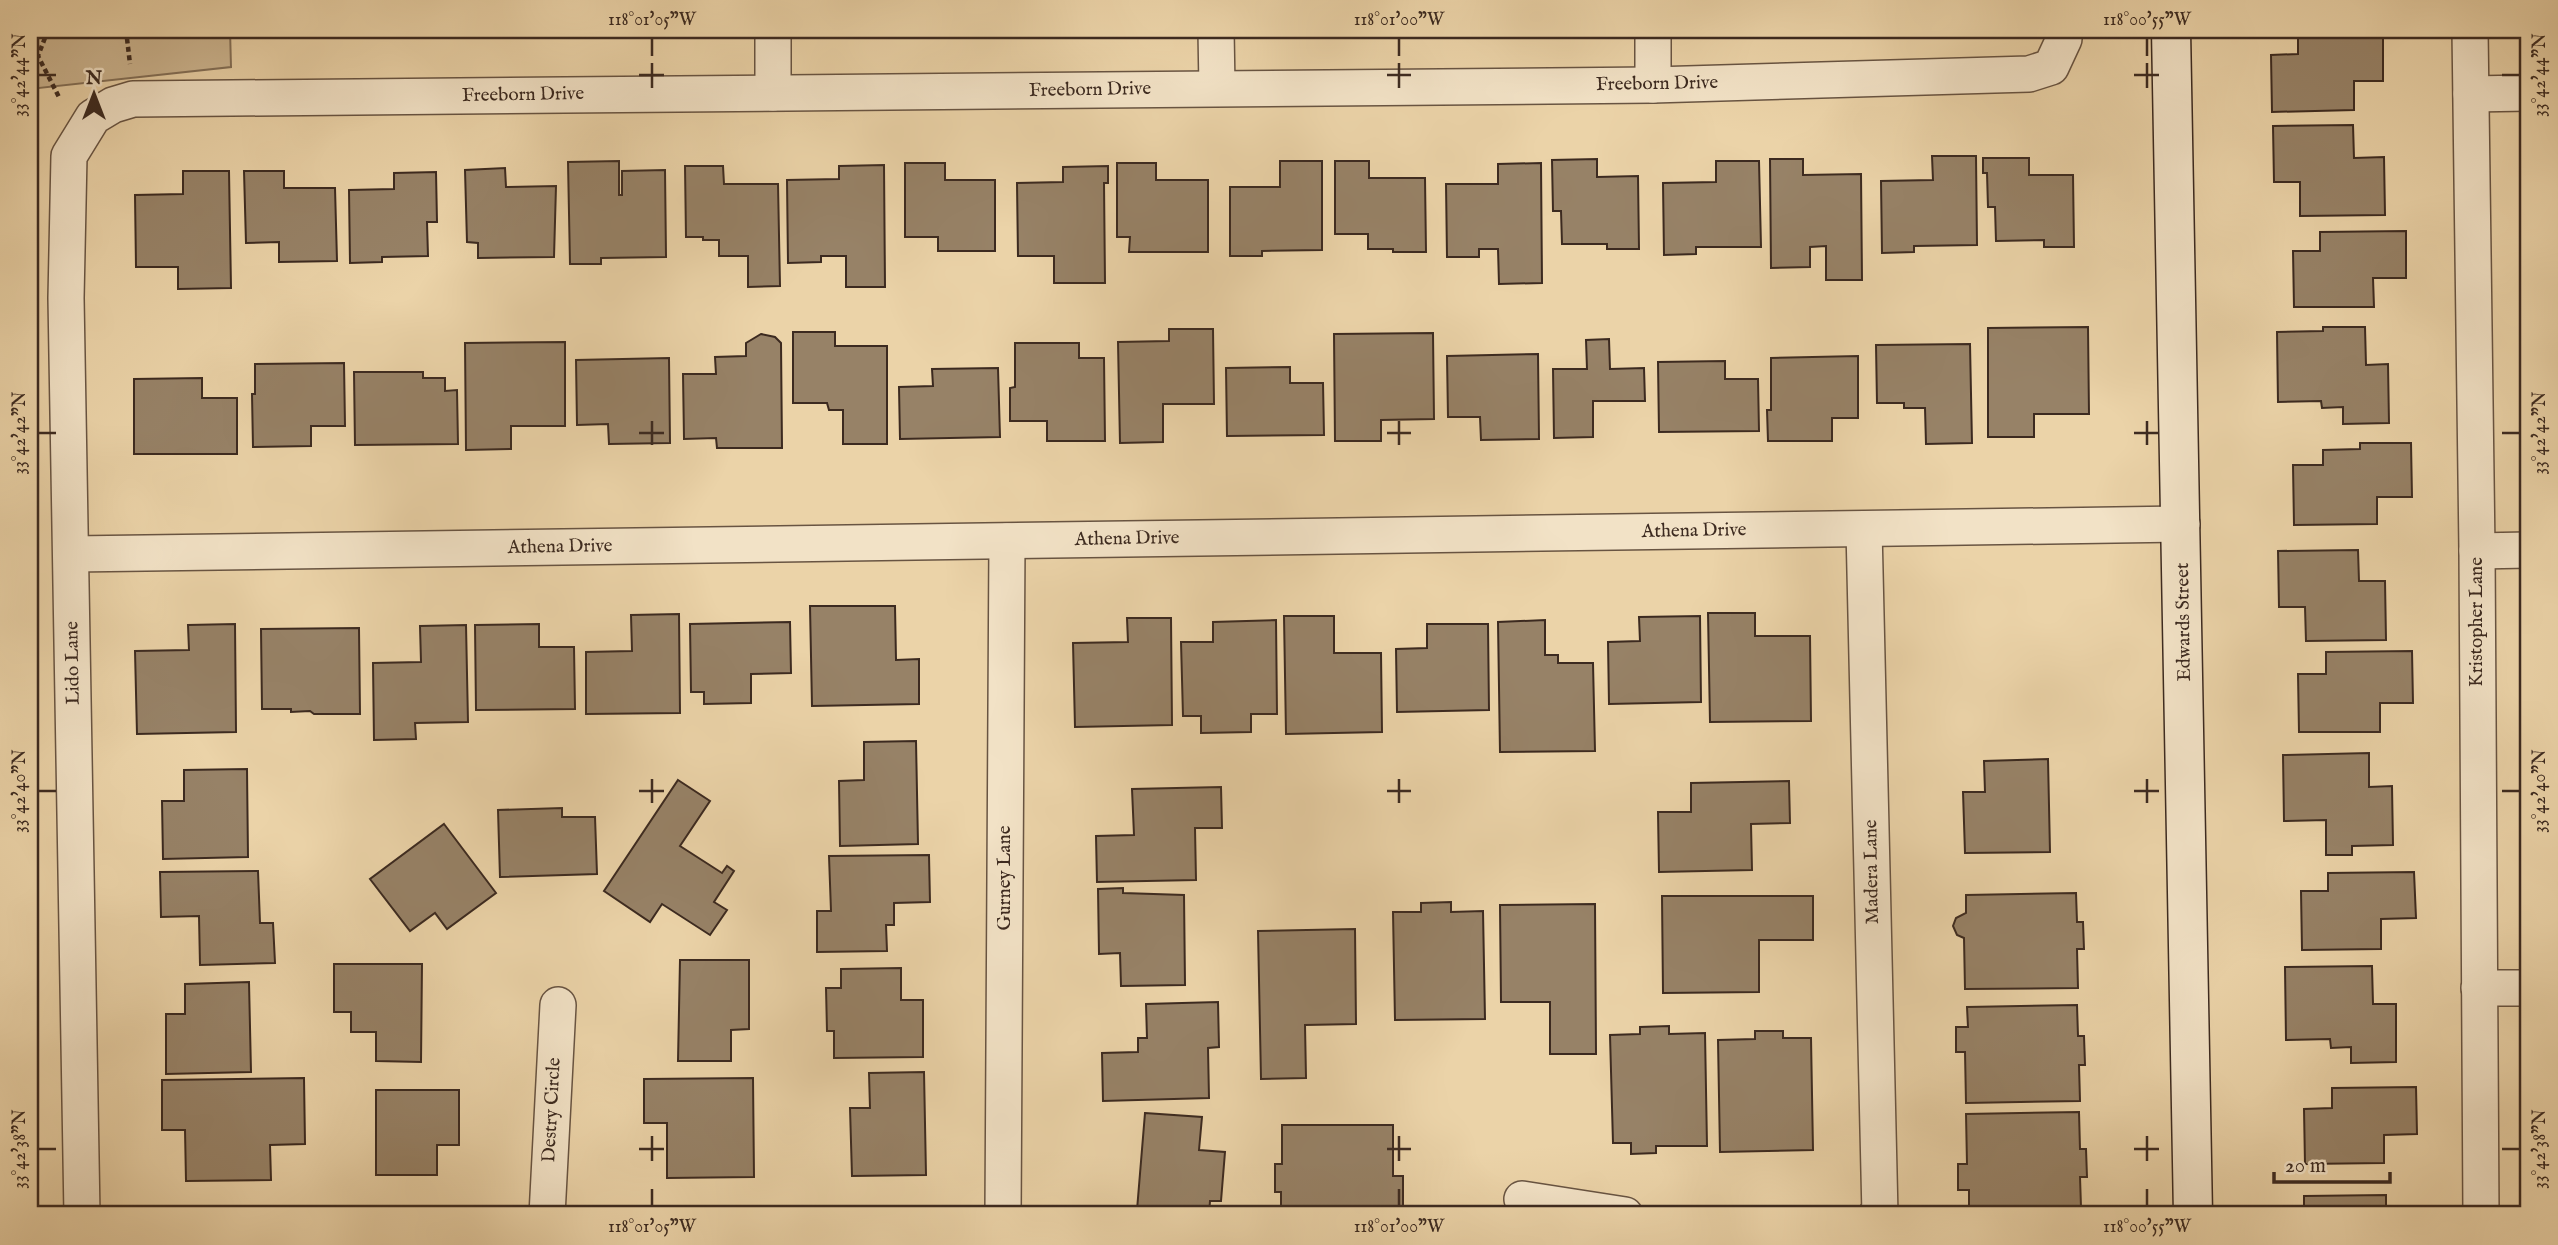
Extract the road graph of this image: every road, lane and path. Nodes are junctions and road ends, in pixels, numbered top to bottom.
1 (48, 30) edge
2 (773, 30) edge
3 (1216, 30) edge
4 (1653, 30) edge
5 (2064, 30) edge
6 (2171, 30) edge
7 (2470, 30) edge
8 (1653, 85) junction
9 (1217, 88) junction
10 (773, 93) junction
11 (2528, 93) edge
12 (2472, 94) junction
13 (86, 127) junction
14 (2182, 524) junction
15 (1864, 529) junction
16 (1007, 541) junction
17 (2528, 550) edge
18 (2477, 551) junction
19 (72, 554) junction
20 (2479, 988) junction
21 (2528, 988) edge
22 (558, 1005) dead end
23 (1522, 1199) dead end
24 (82, 1215) edge
25 (547, 1215) edge
26 (1003, 1215) edge
27 (1625, 1215) edge
28 (1878, 1215) edge
29 (2193, 1215) edge
30 (2481, 1215) edge

1 - 13 path
2 - 10 street
3 - 9 street
4 - 8 street
5 - 8 street, Freeborn Drive
6 - 14 main road, Edwards Street
7 - 12 street, Kristopher Lane
8 - 9 street, Freeborn Drive
9 - 10 street, Freeborn Drive
10 - 13 street, Freeborn Drive
11 - 12 street
12 - 18 street, Kristopher Lane
13 - 19 street, Lido Lane
14 - 15 street, Athena Drive
14 - 29 main road, Edwards Street
15 - 16 street, Athena Drive
15 - 28 street, Madera Lane
16 - 19 street, Athena Drive
16 - 26 street, Gurney Lane
17 - 18 street
18 - 20 street, Kristopher Lane
19 - 24 street, Lido Lane
20 - 21 street
20 - 30 street, Kristopher Lane
22 - 25 street, Destry Circle
23 - 27 street

